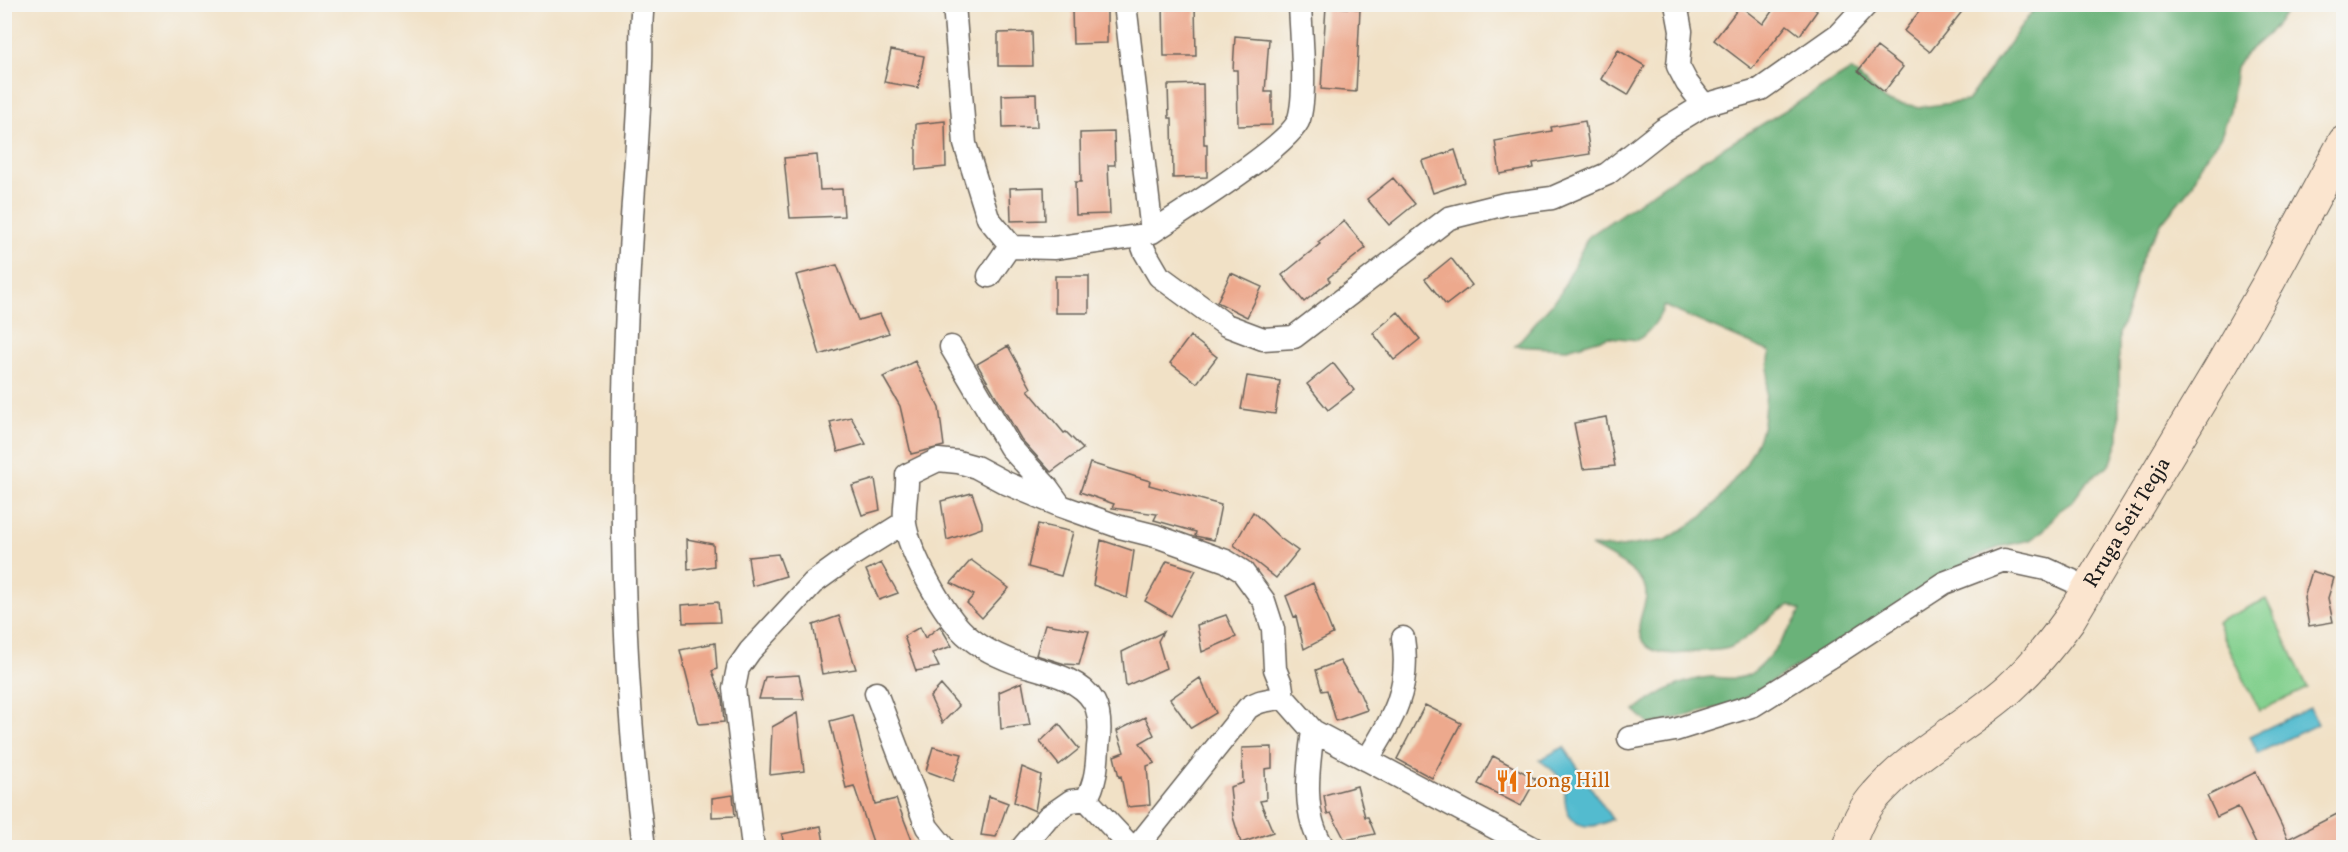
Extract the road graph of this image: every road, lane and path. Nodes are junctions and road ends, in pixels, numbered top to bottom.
1 (643, 4) edge
2 (954, 4) edge
3 (1125, 4) edge
4 (1300, 4) edge
5 (1676, 4) edge
6 (1867, 4) edge
7 (1704, 105) junction
8 (2343, 142) edge
9 (1145, 234) junction
10 (1012, 247) junction
11 (989, 276) dead end
12 (951, 347) dead end
13 (1061, 506) junction
14 (905, 522) junction
15 (2088, 588) junction
16 (1403, 638) dead end
17 (876, 693) dead end
18 (1283, 697) junction
19 (1313, 731) junction
20 (1629, 738) dead end
21 (1367, 760) junction
22 (1086, 800) junction
23 (644, 848) edge
24 (753, 848) edge
25 (944, 848) edge
26 (1022, 848) edge
27 (1134, 848) edge
28 (1324, 848) edge
29 (1533, 848) edge
30 (1848, 848) edge

1 - 23 street
2 - 10 street
3 - 9 street
4 - 9 street
5 - 7 street
6 - 7 street
7 - 9 street
8 - 15 main road, Rruga Seit Teqja
9 - 10 street
10 - 11 street
12 - 13 street
13 - 14 street
13 - 18 street
14 - 22 street
14 - 24 street
15 - 20 street
15 - 30 main road, Rruga Seit Teqja
16 - 21 street
17 - 25 street
18 - 19 street
18 - 27 street
19 - 21 street
19 - 28 street
21 - 29 street
22 - 26 street
22 - 27 street

